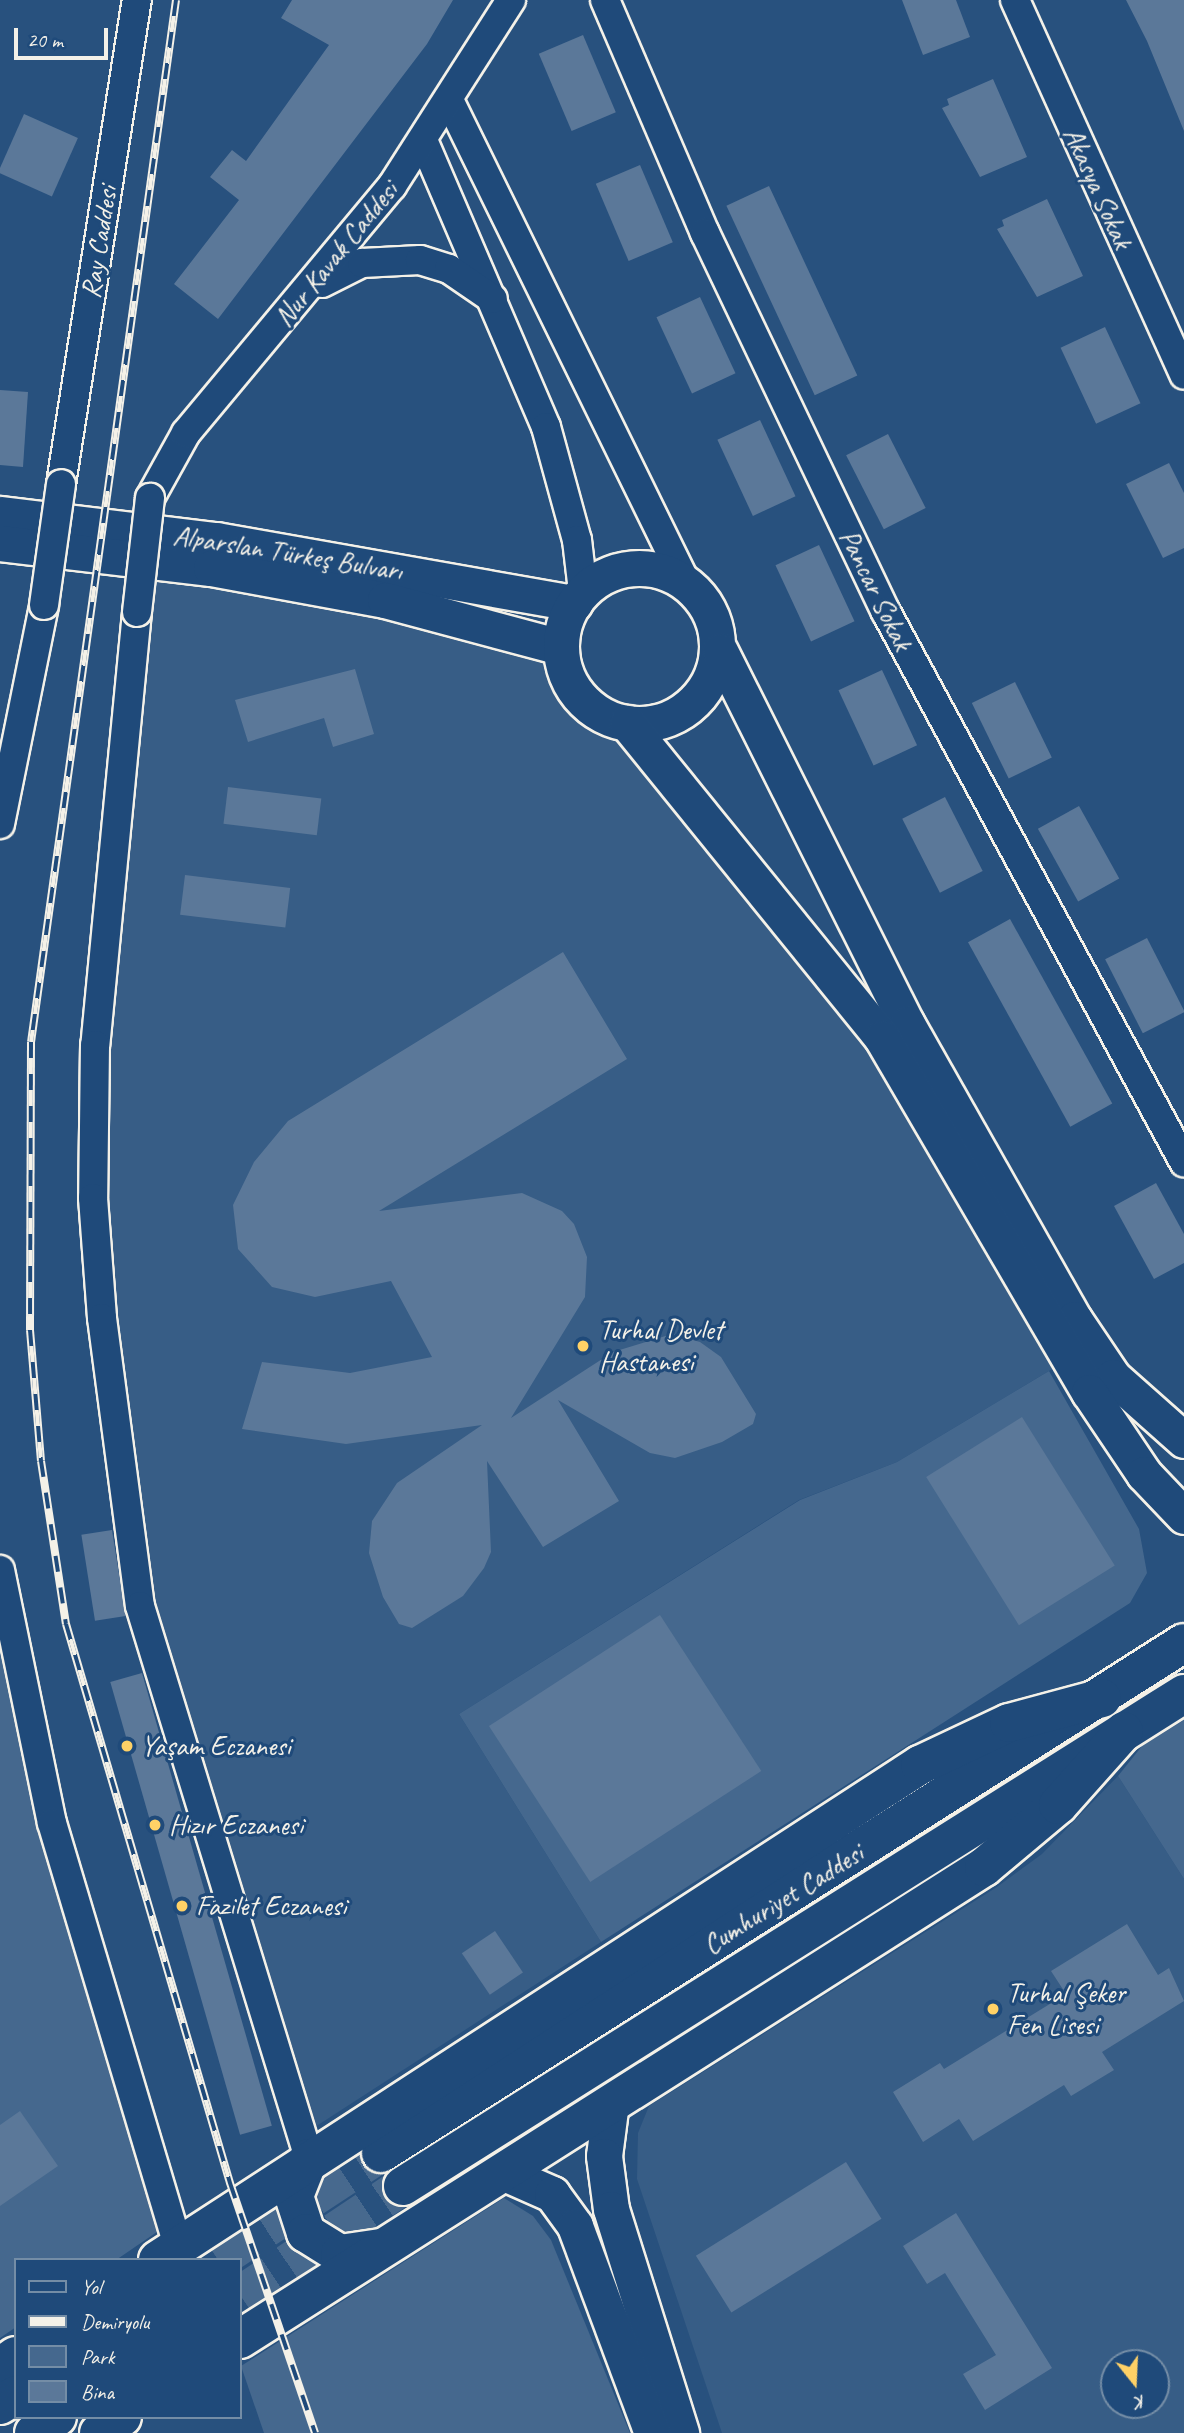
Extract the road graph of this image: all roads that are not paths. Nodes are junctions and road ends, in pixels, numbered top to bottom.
1 (138, 0) edge
2 (510, 0) edge
3 (605, 0) edge
4 (1015, 0) edge
5 (449, 100) junction
6 (423, 140) junction
7 (311, 290) junction
8 (496, 302) junction
9 (1184, 375) edge
10 (0, 514) edge
11 (0, 543) edge
12 (142, 560) junction
13 (684, 579) junction
14 (579, 597) junction
15 (561, 647) junction
16 (720, 651) junction
17 (627, 723) junction
18 (0, 824) edge
19 (1184, 1162) edge
20 (1184, 1440) edge
21 (1184, 1516) edge
22 (0, 1570) edge
23 (1184, 1643) edge
24 (1184, 1693) edge
25 (1102, 1698) junction
26 (1124, 1731) junction
27 (611, 2102) junction
28 (381, 2152) tunnel mouth
29 (309, 2158) junction
30 (502, 2172) junction
31 (404, 2186) tunnel mouth
32 (382, 2248) junction
33 (168, 2253) edge
34 (242, 2338) edge
35 (54, 2419) edge
36 (119, 2419) edge
37 (34, 2433) edge
38 (99, 2433) edge
39 (652, 2433) edge
40 (681, 2433) edge

1 - 18 street, Ray Caddesi, bridge
2 - 5 street, Nur Kavak Caddesi
3 - 19 street, Pancar Sokak
4 - 9 street, Akasya Sokak
5 - 6 street, Nur Kavak Caddesi
5 - 13 street
6 - 7 street, Nur Kavak Caddesi
6 - 8 street
7 - 8 street
7 - 12 street, Nur Kavak Caddesi, bridge
8 - 14 street
10 - 14 street, Alparslan Türkeş Bulvarı
11 - 12 street, Alparslan Türkeş Bulvarı
12 - 15 street, Alparslan Türkeş Bulvarı
12 - 29 street, bridge
13 - 14 street
13 - 16 street
14 - 15 street
15 - 17 street
16 - 17 street
16 - 20 street
17 - 21 street
22 - 33 street
23 - 25 highway, Cumhuriyet Caddesi
24 - 26 highway, Cumhuriyet Caddesi
25 - 28 highway, Cumhuriyet Caddesi
25 - 29 highway
26 - 27 highway
26 - 31 highway, Cumhuriyet Caddesi
27 - 30 highway
27 - 40 street
29 - 32 highway
29 - 33 highway
30 - 32 highway
30 - 39 street
32 - 34 highway
35 - 37 highway
36 - 38 highway

